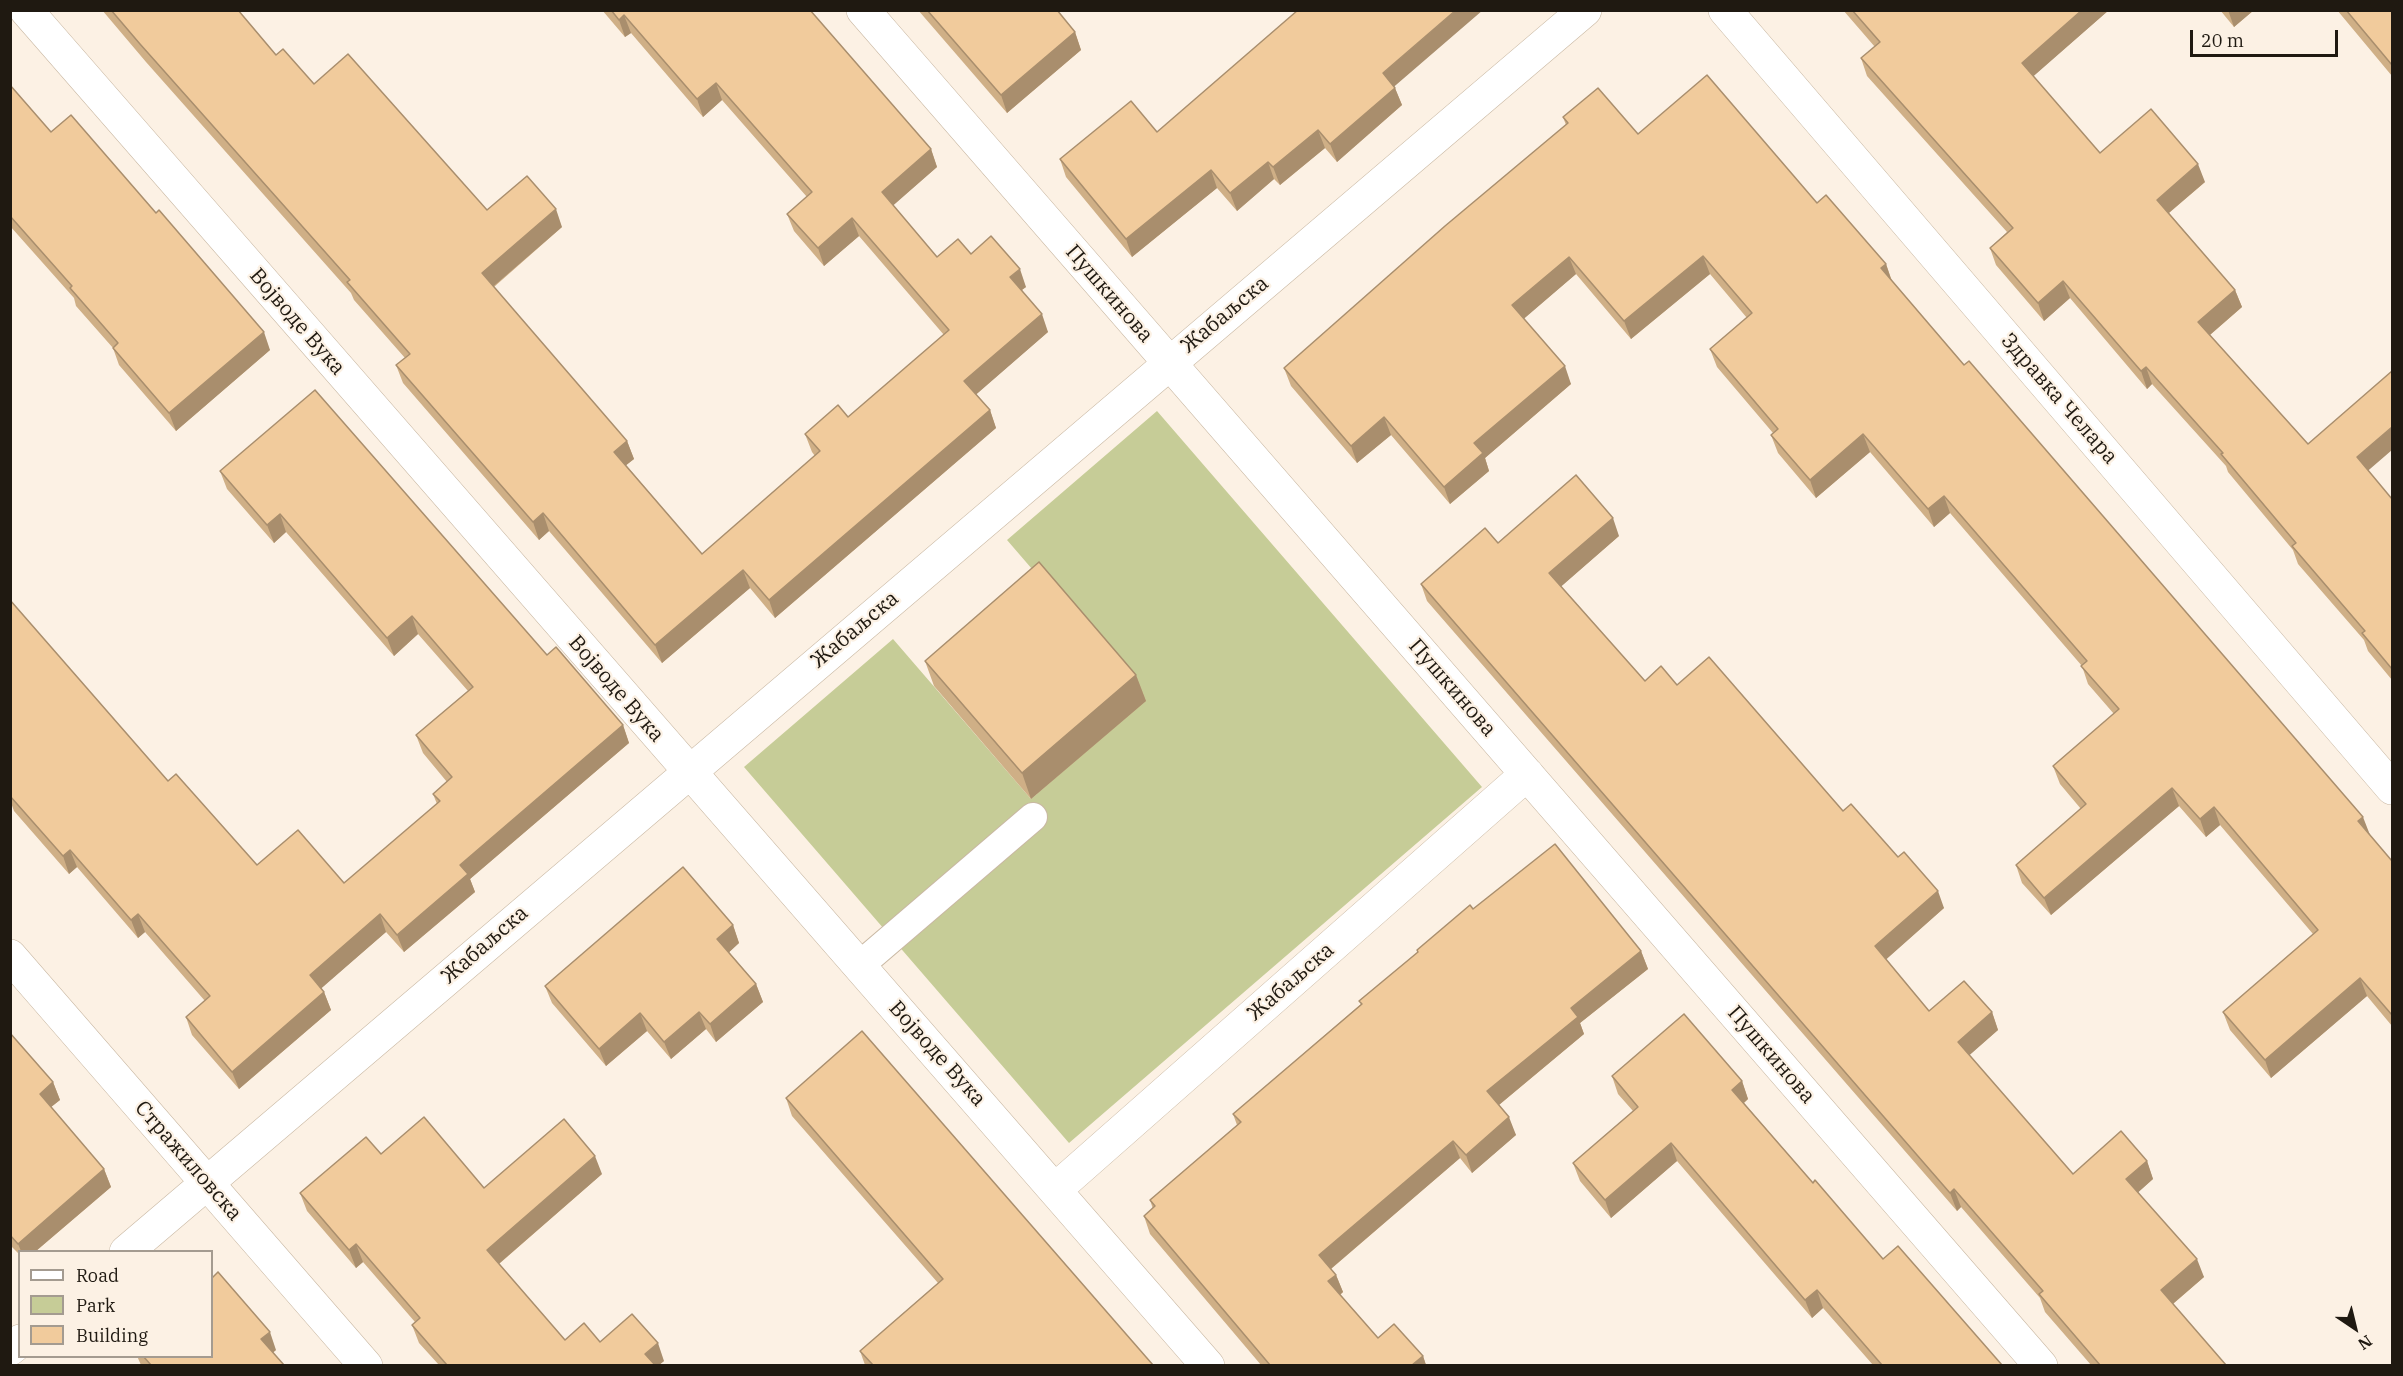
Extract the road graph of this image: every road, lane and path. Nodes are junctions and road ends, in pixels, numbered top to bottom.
1 (26, 10) edge
2 (863, 10) edge
3 (1585, 10) edge
4 (1725, 10) edge
5 (1169, 363) junction
6 (688, 772) junction
7 (1527, 774) junction
8 (2392, 788) edge
9 (1034, 818) dead end
10 (10, 956) edge
11 (859, 966) junction
12 (207, 1183) junction
13 (1056, 1189) junction
14 (127, 1250) edge
15 (366, 1365) edge
16 (1208, 1365) edge
17 (2041, 1365) edge

1 - 6 street, Војводе Вука
2 - 5 street, Пушкинова
3 - 5 street, Жабаљска
4 - 8 street, Здравка Челара
5 - 6 street, Жабаљска
5 - 7 street, Пушкинова
6 - 11 street, Војводе Вука
6 - 12 street, Жабаљска
7 - 13 street, Жабаљска
7 - 17 street, Пушкинова
9 - 11 lane
10 - 12 street, Стражиловска
11 - 13 street, Војводе Вука
12 - 14 street, Жабаљска
12 - 15 street, Стражиловска
13 - 16 street, Војводе Вука

